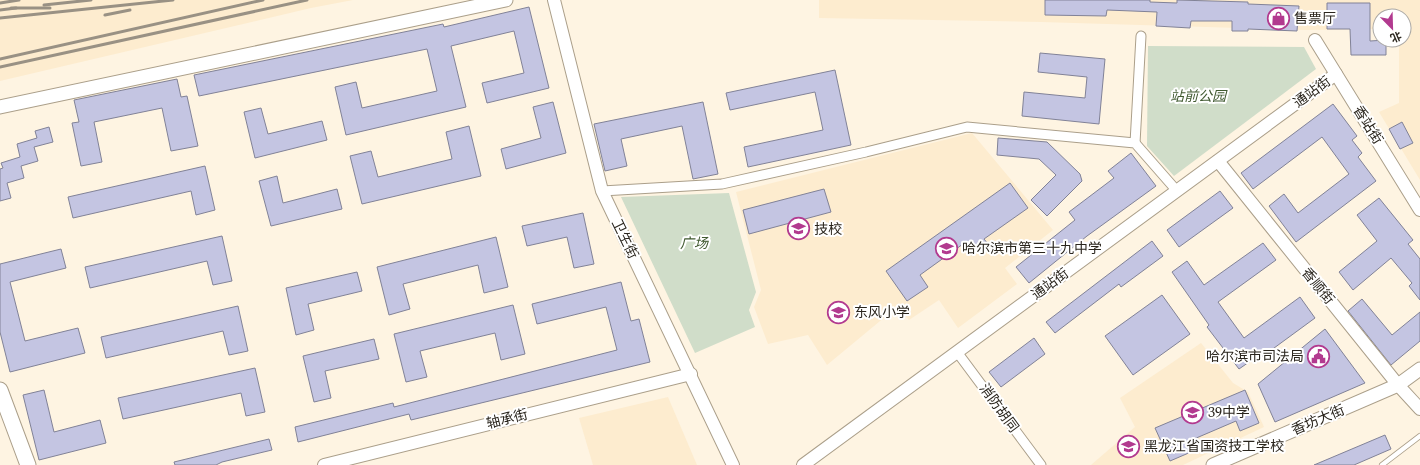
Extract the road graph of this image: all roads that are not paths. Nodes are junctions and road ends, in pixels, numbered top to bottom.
1 (506, 0) edge
2 (554, 0) edge
3 (1141, 36) dead end
4 (1315, 40) dead end
5 (1336, 74) junction
6 (0, 107) edge
7 (1135, 143) junction
8 (1218, 161) junction
9 (602, 190) junction
10 (1177, 191) junction
11 (1420, 210) edge
12 (957, 352) junction
13 (1420, 369) edge
14 (691, 374) junction
15 (1398, 386) junction
16 (0, 390) edge
17 (1420, 409) edge
18 (1420, 436) edge
19 (1235, 461) edge
20 (28, 465) edge
21 (324, 465) edge
22 (733, 465) edge
23 (802, 465) edge
24 (1041, 465) edge
25 (1214, 465) edge
26 (1382, 465) edge

1 - 6 main road
2 - 9 street, 卫生街
3 - 7 street
4 - 5 street, 香站街
5 - 8 street, 通站街
5 - 11 street, 香站街
7 - 9 street
7 - 10 street
8 - 10 street, 通站街
8 - 15 street, 香顺街
9 - 14 street, 卫生街
10 - 12 street, 通站街
12 - 23 street, 通站街
12 - 24 street, 消防胡同
13 - 15 main road, 香坊大街
14 - 21 street, 轴承街
14 - 22 street, 卫生街
15 - 17 street, 香顺街
15 - 19 main road, 香坊大街
16 - 20 main road
18 - 26 lane
19 - 25 main road, 香坊大街

